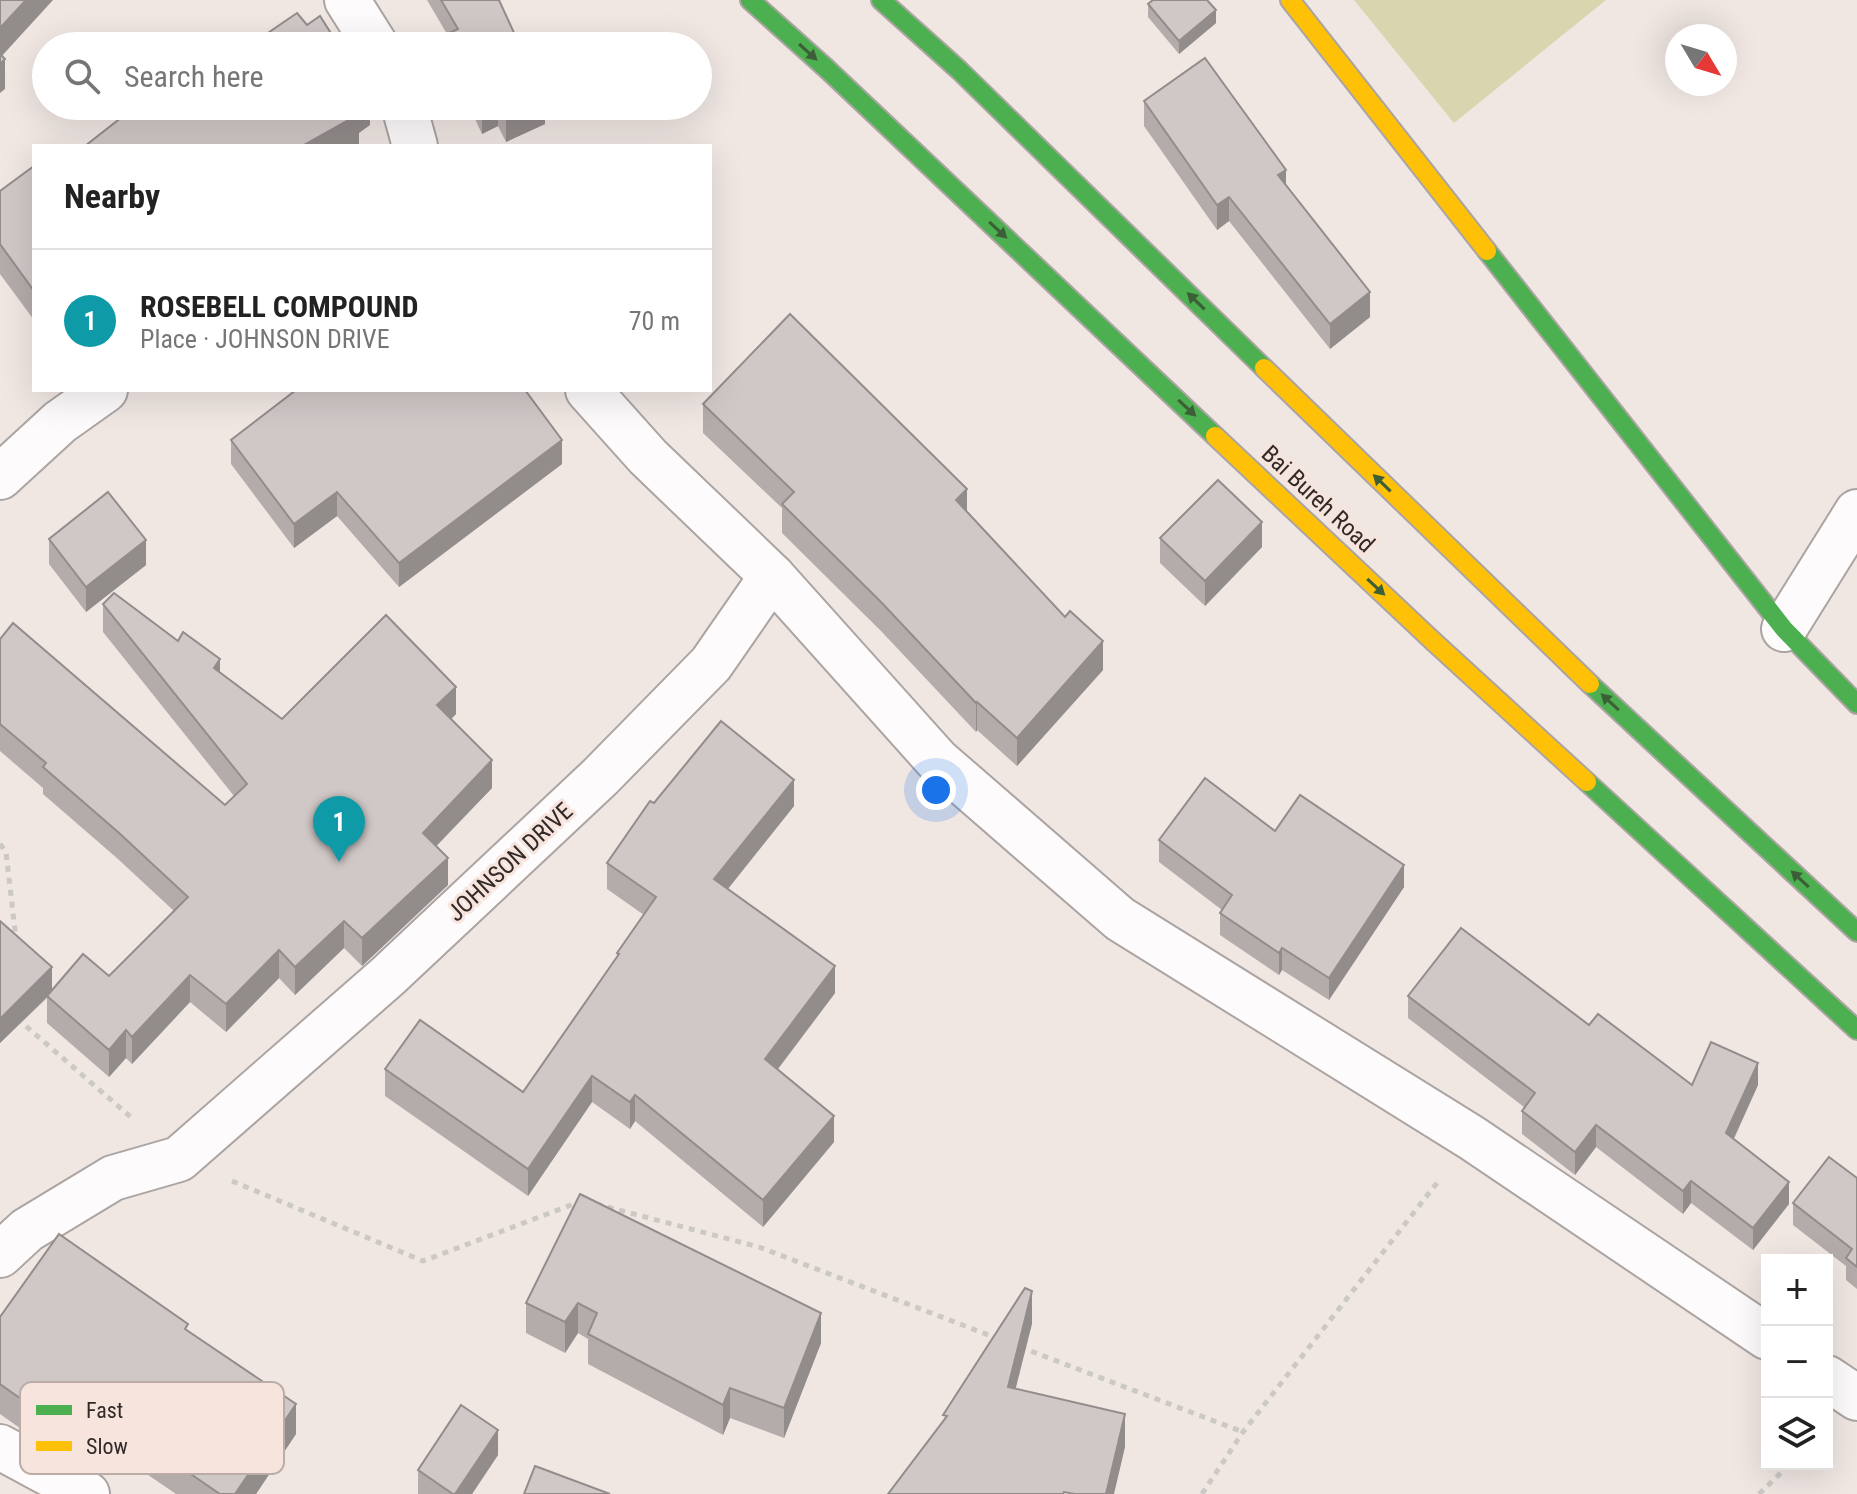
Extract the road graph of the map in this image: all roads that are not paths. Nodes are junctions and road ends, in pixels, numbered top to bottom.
1 (347, 0) edge
2 (750, 0) edge
3 (881, 0) edge
4 (1290, 0) edge
5 (367, 32) edge
6 (408, 120) edge
7 (414, 144) edge
8 (102, 392) edge
9 (590, 392) edge
10 (0, 477) edge
11 (1857, 512) edge
12 (772, 576) junction
13 (1784, 629) junction
14 (1857, 704) edge
15 (1857, 932) edge
16 (1857, 1030) edge
17 (0, 1255) edge
18 (1761, 1333) edge
19 (1833, 1382) edge
20 (1857, 1398) edge
21 (0, 1447) edge
22 (20, 1458) edge
23 (50, 1474) edge
24 (87, 1494) edge

1 - 5 street
2 -> 16 main road, Bai Bureh Road
15 -> 3 main road
4 - 13 main road
6 - 7 street
8 - 10 street
9 - 12 street
11 - 13 street
12 - 17 street, JOHNSON DRIVE
12 - 18 street
13 - 14 main road
19 - 20 street
21 - 22 street
23 - 24 street

